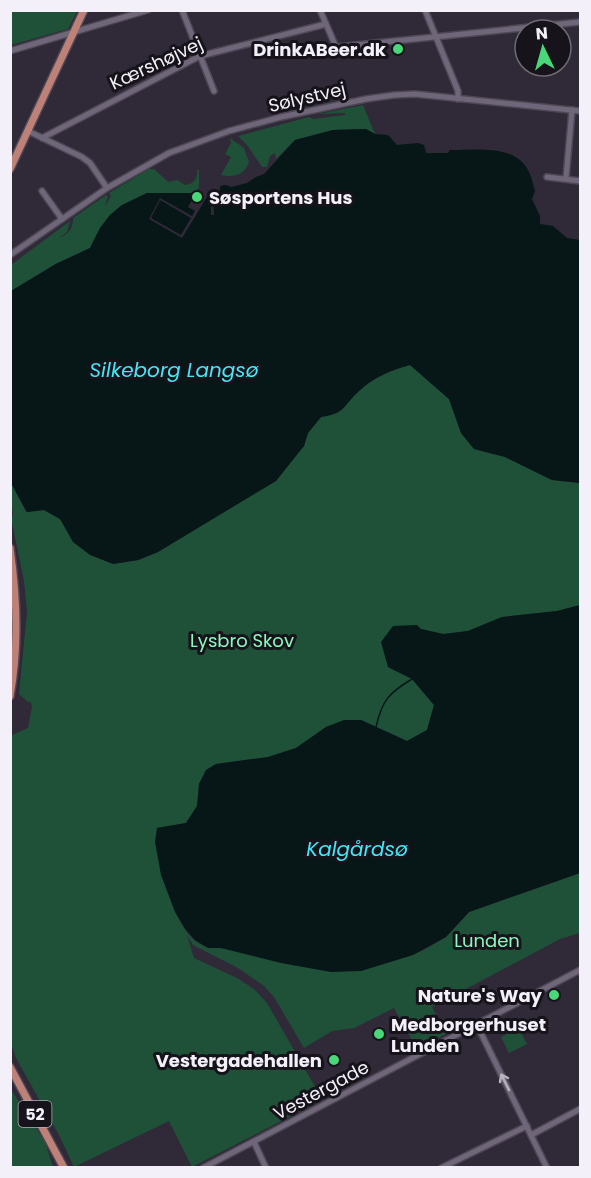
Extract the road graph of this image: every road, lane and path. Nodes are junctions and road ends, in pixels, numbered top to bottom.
1 (84, 10) edge
2 (148, 10) edge
3 (182, 10) edge
4 (320, 10) edge
5 (425, 10) edge
6 (580, 22) edge
7 (326, 24) junction
8 (74, 31) junction
9 (436, 37) junction
10 (10, 51) edge
11 (200, 56) junction
12 (214, 91) dead end
13 (458, 99) junction
14 (572, 110) junction
15 (580, 111) edge
16 (28, 131) junction
17 (42, 138) junction
18 (10, 169) edge
19 (547, 177) dead end
20 (566, 178) junction
21 (580, 181) edge
22 (107, 188) junction
23 (42, 191) dead end
24 (62, 219) junction
25 (10, 255) edge
26 (10, 548) edge
27 (10, 696) edge
28 (580, 970) edge
29 (477, 1025) junction
30 (10, 1067) edge
31 (580, 1109) edge
32 (526, 1126) junction
33 (531, 1135) junction
34 (254, 1142) junction
35 (64, 1167) edge
36 (203, 1167) edge
37 (266, 1167) edge
38 (441, 1167) edge
39 (547, 1167) edge

1 - 8 main road
2 - 8 street
3 - 11 street
4 - 7 street
5 - 9 street
6 - 9 street
7 - 9 street
7 - 11 street, Kærshøjvej
8 - 10 street
8 - 16 main road
9 - 13 street
11 - 12 street
11 - 17 street, Kærshøjvej
13 - 14 street, Sølystvej
13 - 22 street, Sølystvej
14 - 15 street, Sølystvej
14 - 20 street
16 - 17 street
16 - 18 main road
17 - 22 street
19 - 20 street
20 - 21 street
22 - 24 street, Sølystvej
23 - 24 street
24 - 25 street, Sølystvej
26 - 27 main road
28 - 29 street, Vestergade
32 -> 29 street
29 - 34 street, Vestergade
30 - 35 main road, 52
31 - 33 street
32 - 33 street
32 - 38 street
33 - 39 street
34 - 36 street, Vestergade
34 - 37 street

